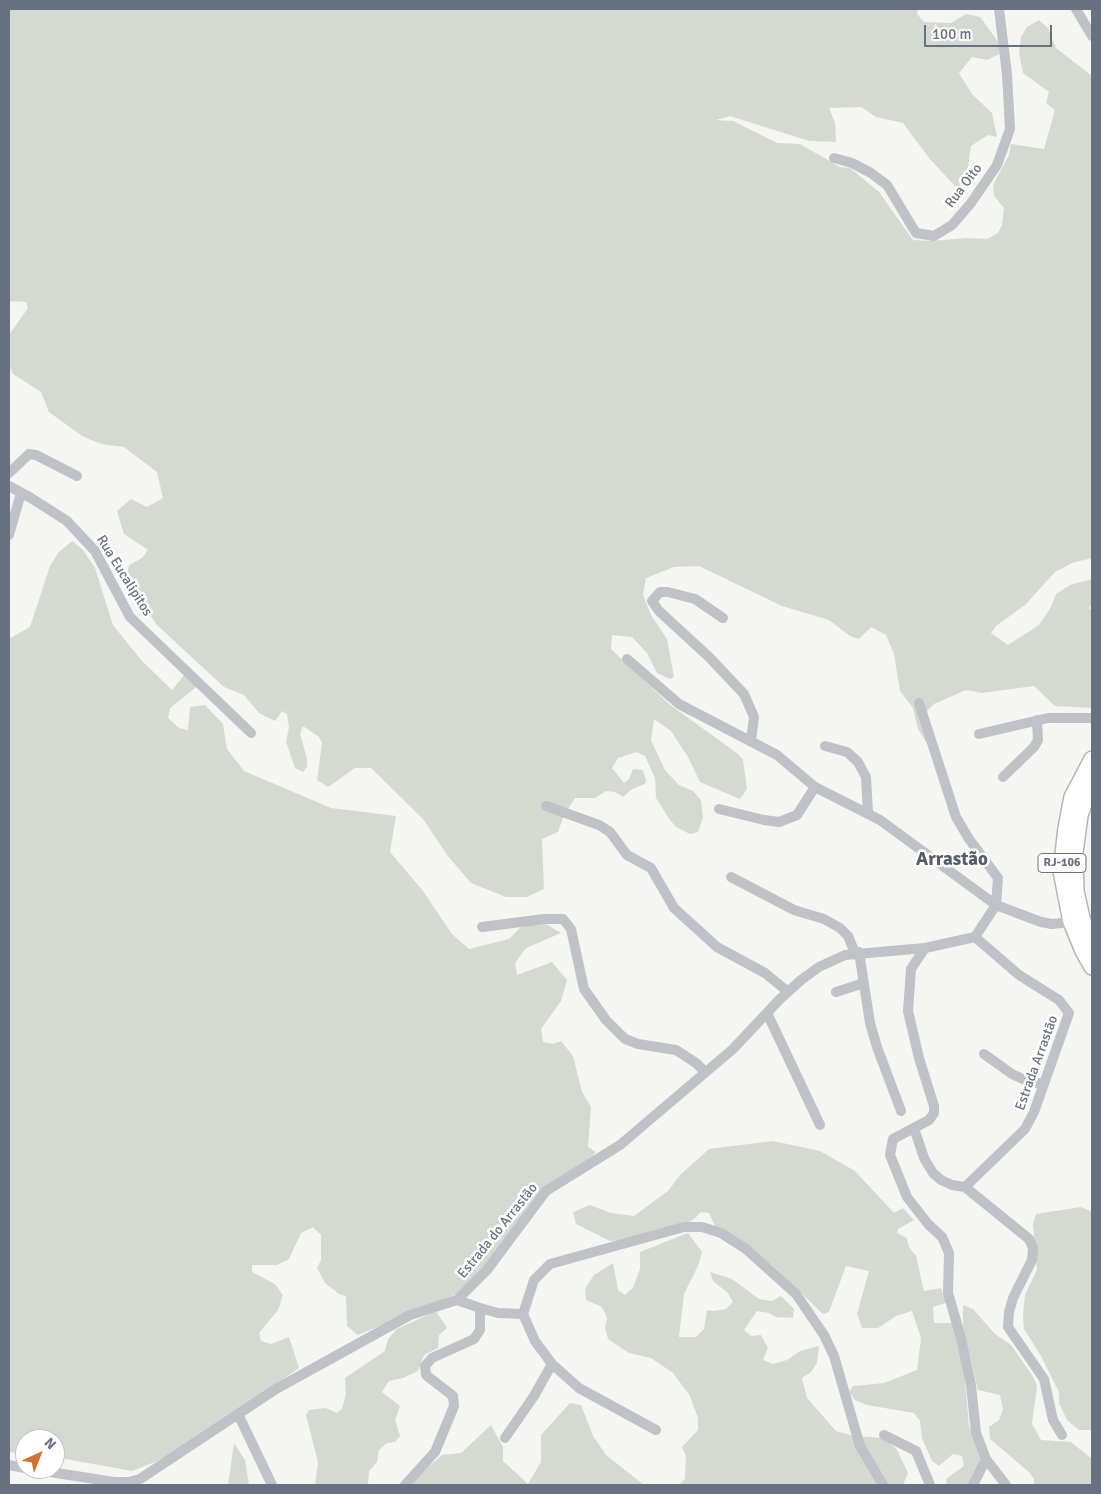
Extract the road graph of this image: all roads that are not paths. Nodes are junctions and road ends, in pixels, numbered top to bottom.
1 (999, 9) edge
2 (1076, 9) edge
3 (1092, 36) edge
4 (834, 158) dead end
5 (9, 473) edge
6 (78, 476) dead end
7 (9, 486) edge
8 (21, 493) junction
9 (9, 535) edge
10 (723, 618) dead end
11 (627, 660) dead end
12 (919, 703) dead end
13 (1092, 718) edge
14 (1037, 720) junction
15 (251, 733) dead end
16 (979, 734) dead end
17 (751, 740) junction
18 (825, 746) dead end
19 (1092, 759) edge
20 (1003, 777) dead end
21 (1092, 782) edge
22 (815, 787) junction
23 (546, 806) dead end
24 (718, 809) dead end
25 (868, 813) junction
26 (731, 877) dead end
27 (996, 905) junction
28 (1071, 922) junction
29 (482, 927) dead end
30 (975, 937) junction
31 (1092, 944) edge
32 (925, 948) junction
33 (858, 952) junction
34 (1092, 967) edge
35 (864, 983) junction
36 (787, 991) junction
37 (836, 992) dead end
38 (767, 1013) junction
39 (984, 1054) dead end
40 (705, 1072) junction
41 (1043, 1084) junction
42 (901, 1111) dead end
43 (820, 1124) dead end
44 (914, 1128) junction
45 (965, 1187) junction
46 (457, 1300) junction
47 (480, 1308) junction
48 (523, 1314) junction
49 (552, 1364) junction
50 (238, 1414) junction
51 (656, 1430) dead end
52 (884, 1435) dead end
53 (1062, 1435) dead end
54 (505, 1438) dead end
55 (986, 1459) junction
56 (65, 1474) edge
57 (272, 1485) edge
58 (405, 1485) edge
59 (883, 1485) edge
60 (930, 1485) edge
61 (973, 1485) edge
62 (1006, 1485) edge

1 - 4 street, Rua Oito
2 - 3 street
5 - 6 street
7 - 8 street, Rua Eucalipitos
8 - 9 street
8 - 15 street, Rua Eucalipitos
10 - 17 street
11 - 17 street
12 - 27 street
13 - 14 street
14 - 16 street
14 - 20 street
17 - 22 street
18 - 25 street
19 - 28 highway, RJ-106
21 - 31 highway, RJ-106
22 - 24 street
22 - 25 street
23 - 36 street
25 - 27 street
26 - 33 street
27 - 28 street
27 - 30 street
28 - 34 highway, RJ-106
29 - 40 street
30 - 32 street, Estrada do Arrastão
30 - 41 street, Estrada Arrastão
32 - 33 street, Estrada do Arrastão
32 - 44 street
33 - 35 street
33 - 36 street, Estrada do Arrastão
35 - 37 street
35 - 42 street
36 - 38 street, Estrada do Arrastão
38 - 40 street, Estrada do Arrastão
38 - 43 street
39 - 41 street
40 - 46 street, Estrada do Arrastão
41 - 45 street, Estrada Arrastão
44 - 45 street
44 - 55 street
45 - 53 street
46 - 47 street
46 - 50 street, Estrada do Arrastão
47 - 48 street
47 - 58 street
48 - 49 street
48 - 59 street
49 - 51 street
49 - 54 street
50 - 56 street, Estrada do Arrastão
50 - 57 street
52 - 60 street
55 - 61 street
55 - 62 street

